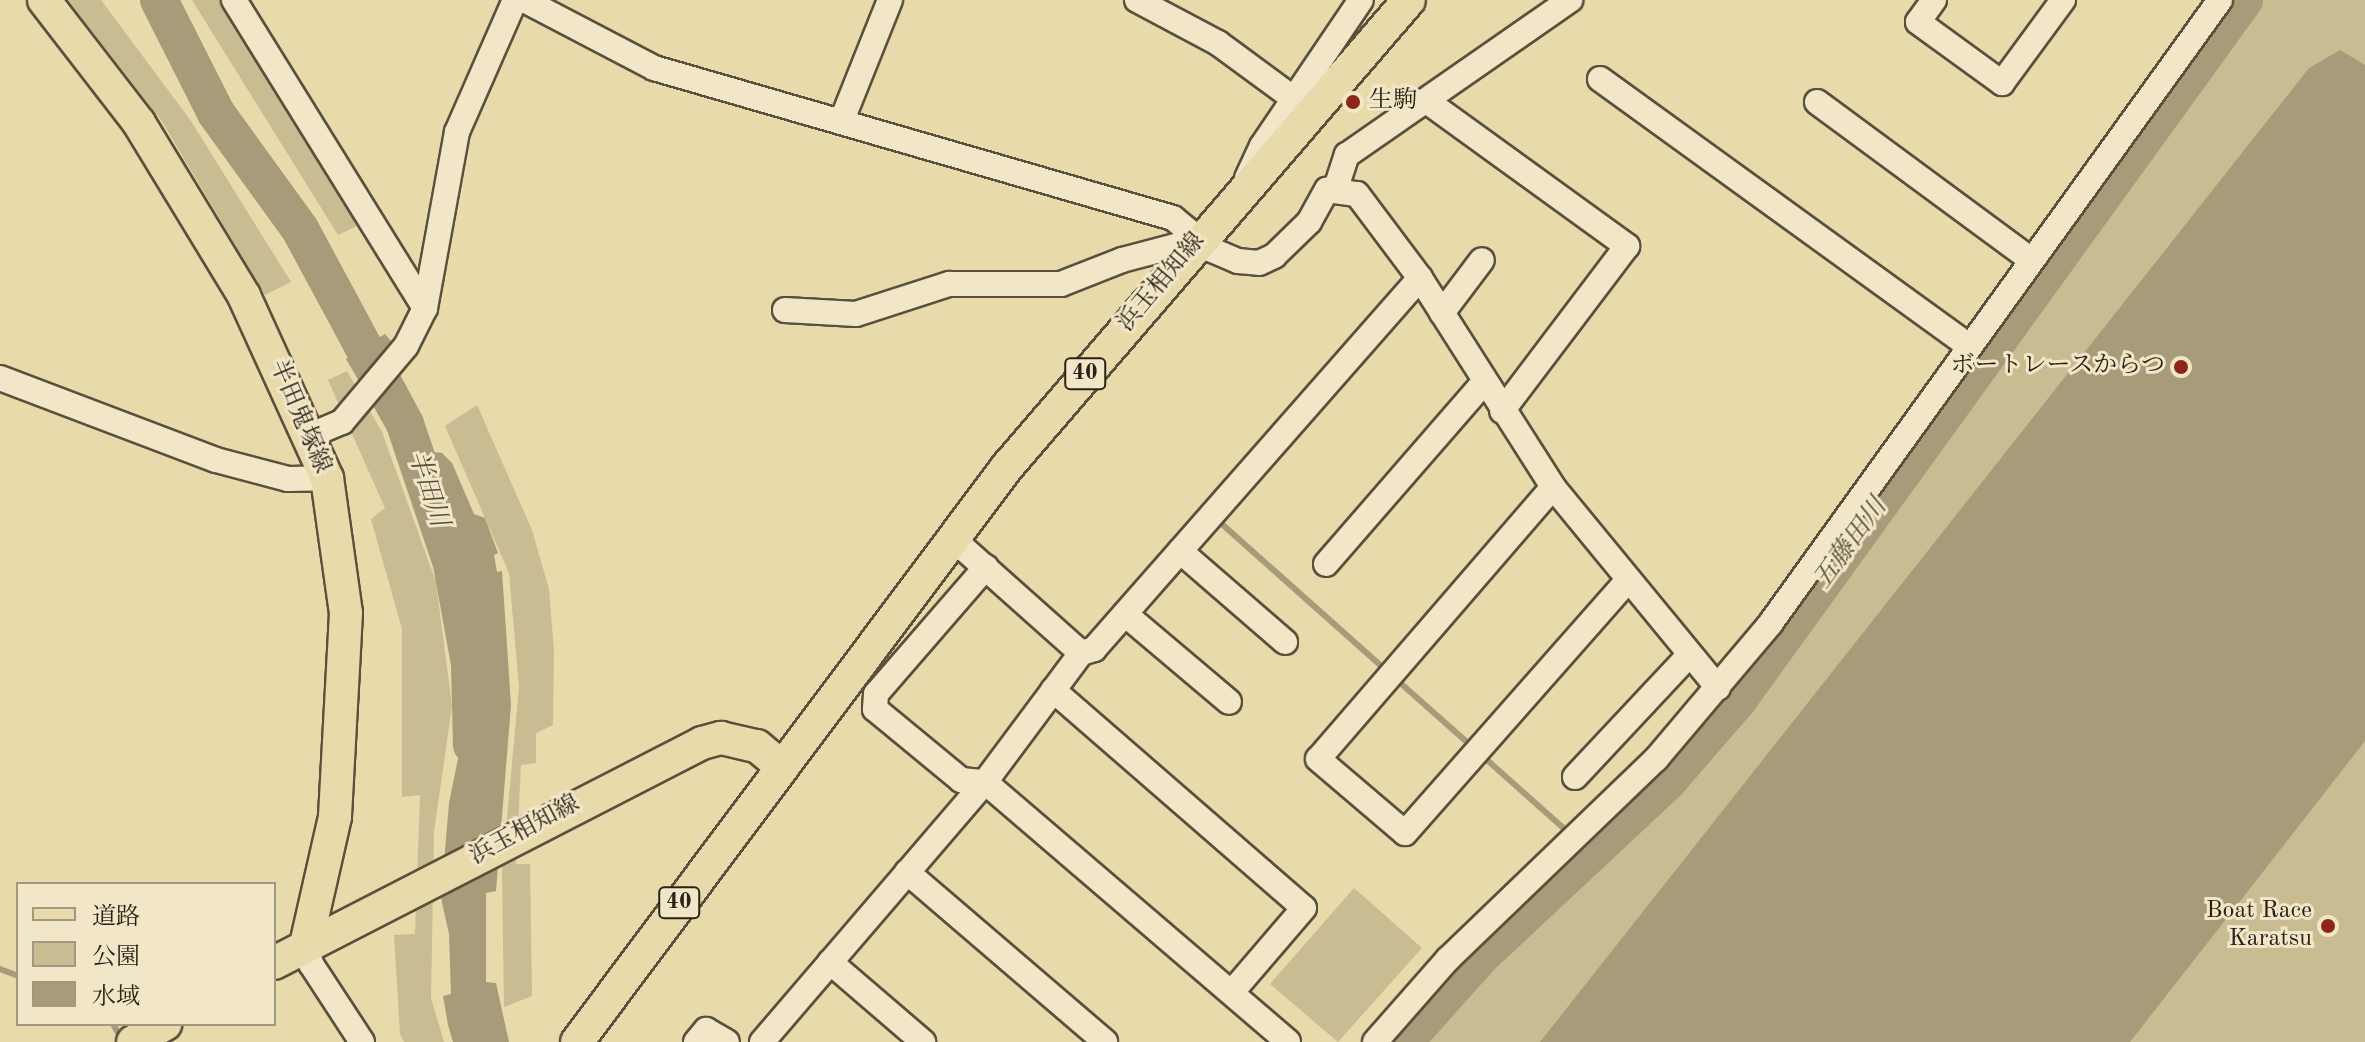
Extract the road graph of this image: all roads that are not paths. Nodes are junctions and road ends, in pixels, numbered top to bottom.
1 (44, 0) edge
2 (234, 0) edge
3 (515, 0) edge
4 (524, 0) edge
5 (890, 0) edge
6 (1137, 0) edge
7 (1361, 0) edge
8 (1409, 0) edge
9 (1570, 0) edge
10 (1934, 0) edge
11 (2063, 0) edge
12 (2220, 0) edge
13 (1600, 79) dead end
14 (1293, 98) junction
15 (1428, 102) junction
16 (1817, 102) dead end
17 (842, 120) junction
18 (1336, 188) junction
19 (1241, 191) junction
20 (1198, 240) junction
21 (1482, 260) dead end
22 (2031, 260) junction
23 (1420, 278) junction
24 (425, 308) junction
25 (785, 310) dead end
26 (1442, 313) junction
27 (1969, 346) junction
28 (0, 378) edge
29 (1484, 382) junction
30 (1502, 411) junction
31 (311, 435) junction
32 (327, 478) junction
33 (1553, 487) junction
34 (951, 537) junction
35 (1180, 551) junction
36 (1326, 564) dead end
37 (986, 567) junction
38 (1628, 580) junction
39 (1125, 614) junction
40 (1285, 642) dead end
41 (1081, 653) junction
42 (1690, 654) junction
43 (1718, 688) junction
44 (1053, 690) junction
45 (1229, 702) dead end
46 (780, 765) junction
47 (1575, 777) dead end
48 (985, 782) junction
49 (907, 872) junction
50 (306, 945) junction
51 (276, 962) edge
52 (830, 962) junction
53 (1232, 992) junction
54 (161, 1026) edge
55 (135, 1041) edge
56 (362, 1042) edge
57 (577, 1042) edge
58 (696, 1042) edge
59 (727, 1042) edge
60 (762, 1042) edge
61 (923, 1042) edge
62 (1105, 1042) edge
63 (1288, 1042) edge
64 (1375, 1042) edge

1 - 31 main road, 半田鬼塚線
2 - 24 street
3 - 24 street
4 - 17 street
5 - 17 street
6 - 14 street
7 - 14 street
8 - 19 main road, 浜玉相知線 / 40
9 - 15 street
10 - 11 street
12 - 22 street
13 - 27 street
14 - 19 street
15 - 18 street
15 - 30 street
16 - 22 street
17 - 20 street
18 - 20 street
18 - 23 street
19 - 20 main road, 浜玉相知線 / 40
20 - 25 street
20 - 34 main road, 浜玉相知線 / 40
21 - 26 street
22 - 27 street
23 - 26 street
23 - 35 street
24 - 31 street
26 - 29 street
27 - 43 street
28 - 32 street
29 - 30 street
29 - 36 street
30 - 33 street
31 - 32 main road, 半田鬼塚線
32 - 50 main road, 半田鬼塚線
33 - 38 street
33 - 38 street
34 - 37 street
34 - 46 main road, 浜玉相知線 / 40
35 - 39 street
35 - 40 street
37 - 41 street
37 - 48 street
38 - 42 street
39 - 41 street
39 - 45 street
41 - 44 street
42 - 43 street
42 - 47 street
43 - 64 street
44 - 48 street
44 - 53 street
46 - 50 main road, 浜玉相知線
46 - 57 main road, 浜玉相知線 / 40
48 - 49 street
48 - 53 street
49 - 52 street
49 - 62 street
50 - 51 main road, 浜玉相知線
50 - 56 street
52 - 60 street
52 - 61 street
53 - 63 street
54 - 55 main road
58 - 59 street

